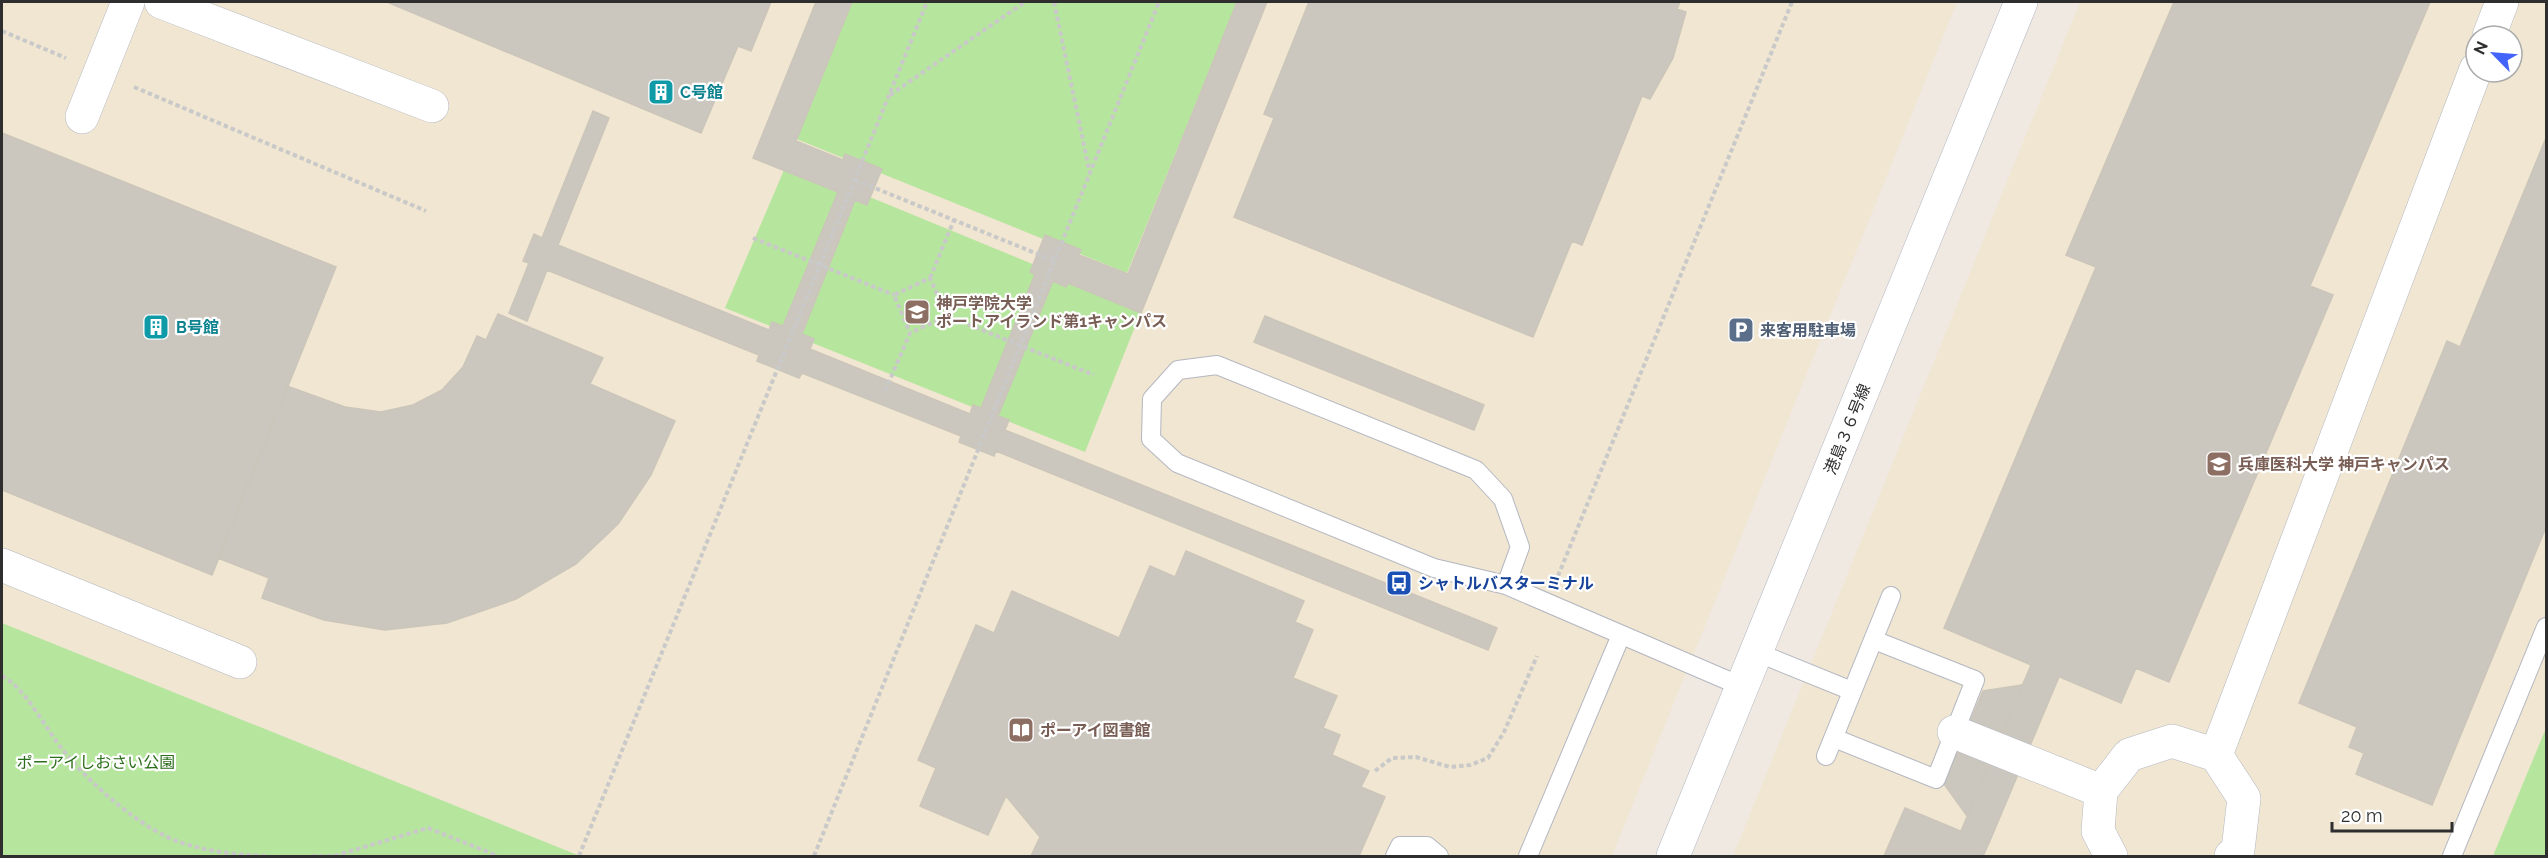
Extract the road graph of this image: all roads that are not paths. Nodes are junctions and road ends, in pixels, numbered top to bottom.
1 (128, 2) edge
2 (161, 2) edge
3 (2021, 2) edge
4 (2502, 2) edge
5 (2494, 24) edge
6 (2470, 84) edge
7 (432, 106) dead end
8 (82, 117) dead end
9 (2, 565) edge
10 (1506, 585) junction
11 (1891, 596) dead end
12 (2547, 627) edge
13 (1621, 635) junction
14 (1874, 640) junction
15 (1756, 652) junction
16 (240, 662) dead end
17 (1743, 687) junction
18 (1852, 691) junction
19 (1954, 732) junction
20 (1834, 738) junction
21 (2216, 755) junction
22 (1826, 756) dead end
23 (2101, 792) junction
24 (2242, 854) edge
25 (1395, 856) edge
26 (1439, 856) edge
27 (1528, 856) edge
28 (1673, 856) edge
29 (2111, 856) edge
30 (2452, 856) edge

1 - 8 street
2 - 7 street
3 - 15 street, 港島３６号線
4 - 5 street
6 - 21 street
9 - 16 street
10 - 10 lane
10 - 13 lane
11 - 14 lane
12 - 30 lane
13 - 17 lane
13 - 27 lane
14 - 18 lane
14 - 19 lane
15 - 17 street, 港島３６号線
15 - 18 lane
17 - 28 street, 港島３６号線
18 - 20 lane
19 - 20 lane
19 - 23 street
20 - 22 lane
21 - 23 street
21 - 24 street
23 - 29 street
25 - 26 lane

